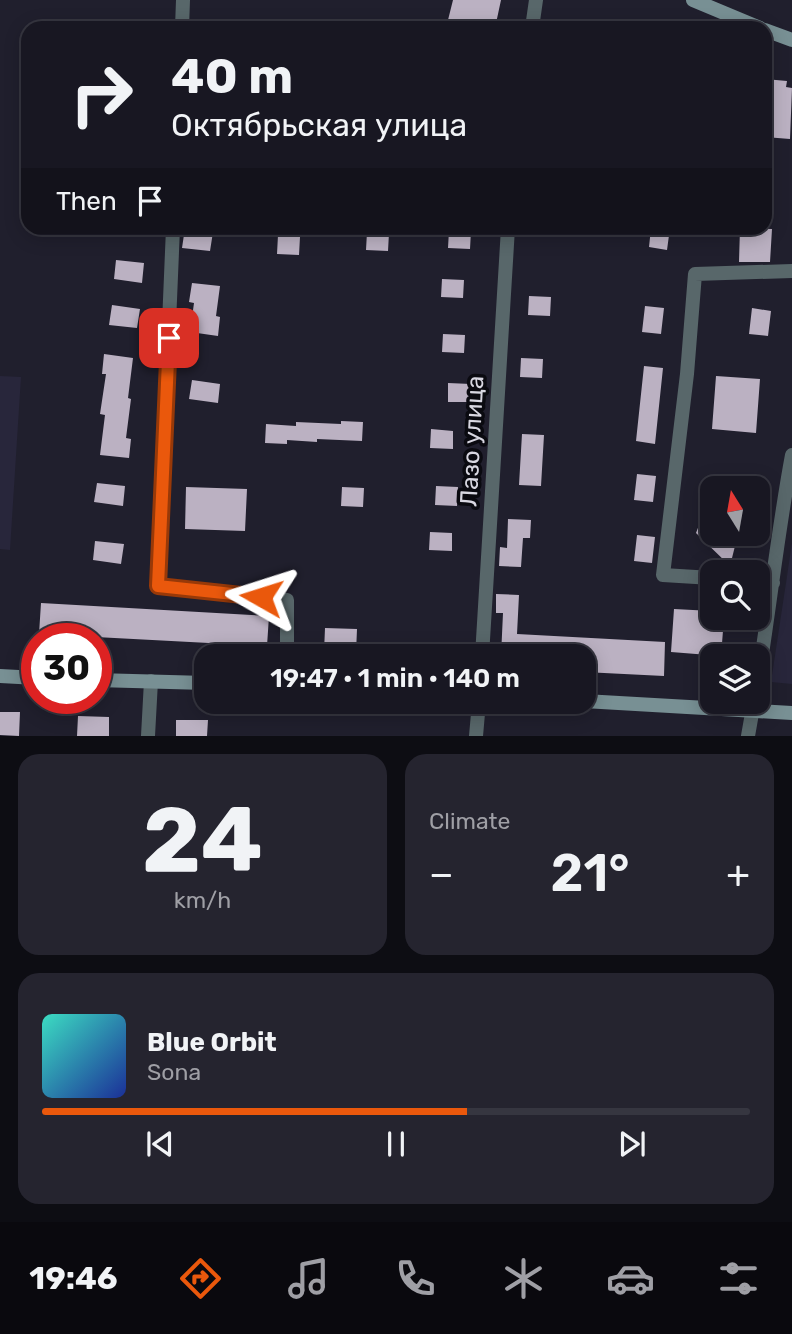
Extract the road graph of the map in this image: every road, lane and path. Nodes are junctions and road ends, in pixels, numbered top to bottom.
1 (183, 0) edge
2 (537, 0) edge
3 (694, 0) edge
4 (182, 21) edge
5 (533, 21) edge
6 (744, 21) edge
7 (772, 33) edge
8 (792, 40) edge
9 (173, 235) edge
10 (508, 235) edge
11 (792, 271) edge
12 (792, 455) edge
13 (700, 577) edge
14 (770, 583) edge
15 (773, 583) junction
16 (287, 644) edge
17 (483, 644) edge
18 (764, 644) edge
19 (0, 676) edge
20 (21, 677) edge
21 (112, 680) edge
22 (151, 681) junction
23 (194, 683) edge
24 (596, 701) edge
25 (700, 704) edge
26 (770, 709) edge
27 (792, 713) edge
28 (478, 714) edge
29 (752, 714) edge
30 (148, 736) edge
31 (476, 736) edge
32 (748, 736) edge

1 - 4 street
2 - 5 street
3 - 6 street
7 - 8 street
9 - 16 street
10 - 17 street, Лазо улица
11 - 13 street
12 - 15 street
14 - 15 street
15 - 18 street
19 - 20 street
21 - 22 street
22 - 23 street
22 - 30 street
24 - 25 street
26 - 27 street
28 - 31 street
29 - 32 street

